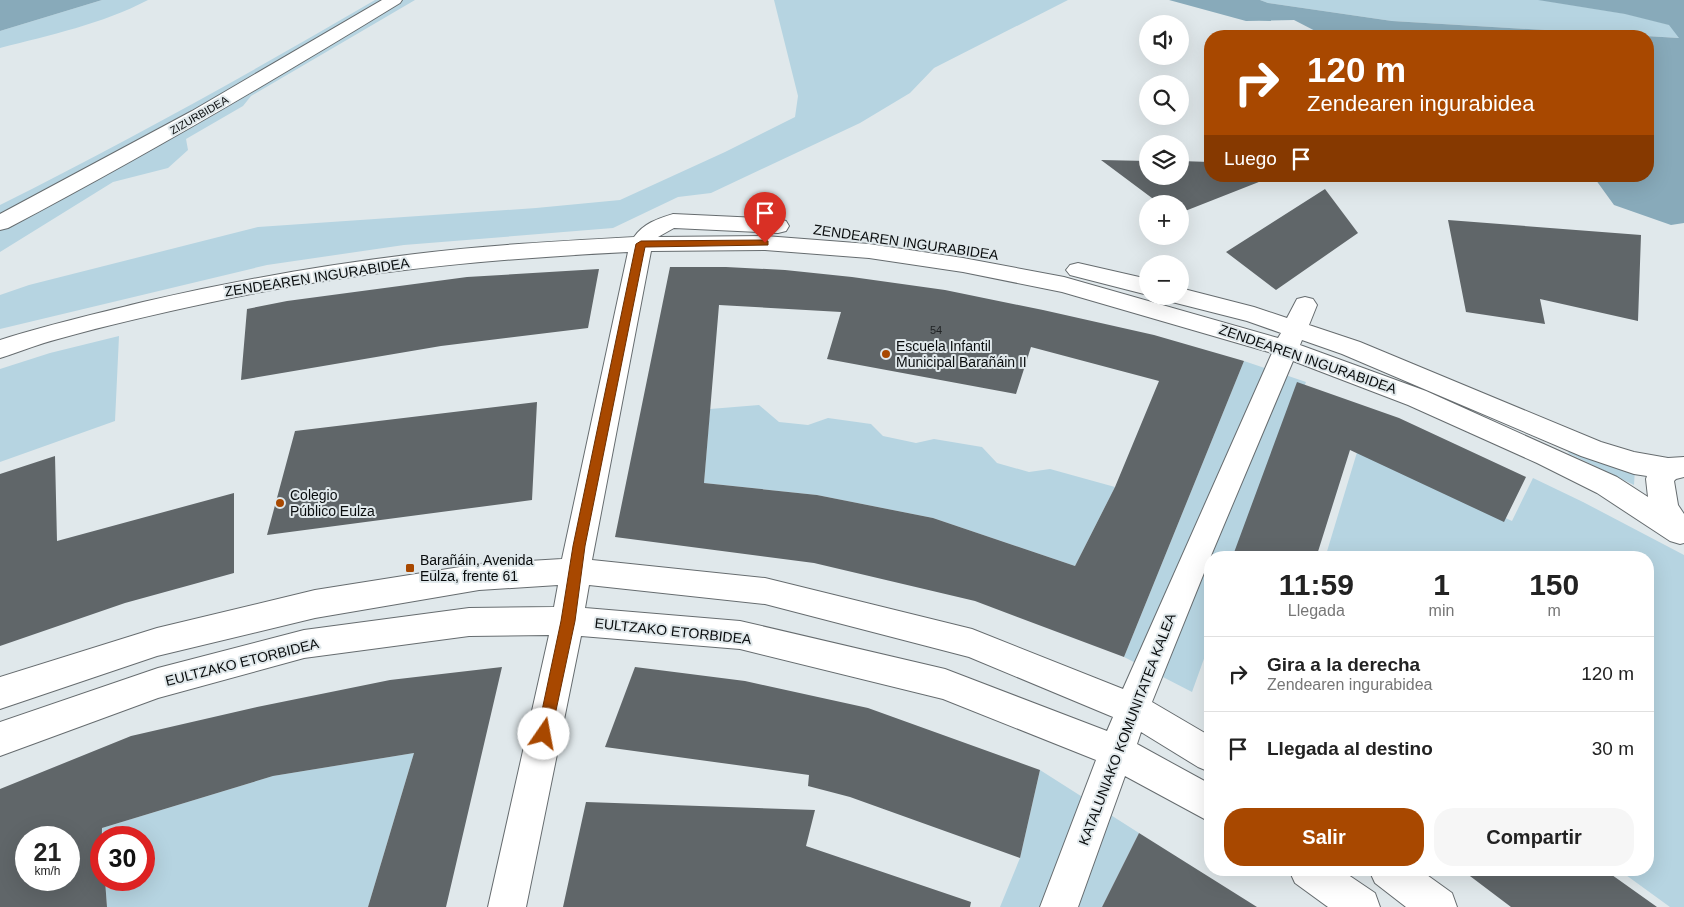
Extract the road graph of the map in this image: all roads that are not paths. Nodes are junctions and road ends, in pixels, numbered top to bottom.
1 (394, 0) edge
2 (0, 223) edge
3 (641, 244) junction
4 (1139, 285) edge
5 (1189, 298) edge
6 (1305, 305) dead end
7 (1290, 339) junction
8 (0, 349) edge
9 (1676, 468) edge
10 (1682, 533) edge
11 (574, 571) junction
12 (568, 621) junction
13 (0, 692) edge
14 (1133, 709) junction
15 (0, 739) edge
16 (1204, 751) edge
17 (1117, 752) junction
18 (1204, 801) edge
19 (1317, 876) edge
20 (1396, 876) edge
21 (506, 907) edge
22 (1059, 907) edge
23 (1361, 907) edge
24 (1438, 907) edge

1 - 2 street, ZIZURBIDEA
3 - 4 street, ZENDEAREN INGURABIDEA
3 - 7 street, ZENDEAREN INGURABIDEA
3 - 8 street, ZENDEAREN INGURABIDEA
3 - 11 street
5 - 7 street, ZENDEAREN INGURABIDEA
6 - 7 street, KATALUNIAKO KOMUNITATEA KALEA
7 - 9 street, ZENDEAREN INGURABIDEA
7 - 10 street, ZENDEAREN INGURABIDEA
7 - 14 street, KATALUNIAKO KOMUNITATEA KALEA
9 - 10 street
11 - 12 street
11 - 13 street
11 - 14 street
12 - 15 street, EULTZAKO ETORBIDEA
12 - 17 street, EULTZAKO ETORBIDEA
12 - 21 street
14 - 16 street
14 - 17 street, KATALUNIAKO KOMUNITATEA KALEA
17 - 18 street, EULTZAKO ETORBIDEA
17 - 22 street, KATALUNIAKO KOMUNITATEA KALEA
19 - 23 street
20 - 24 street

